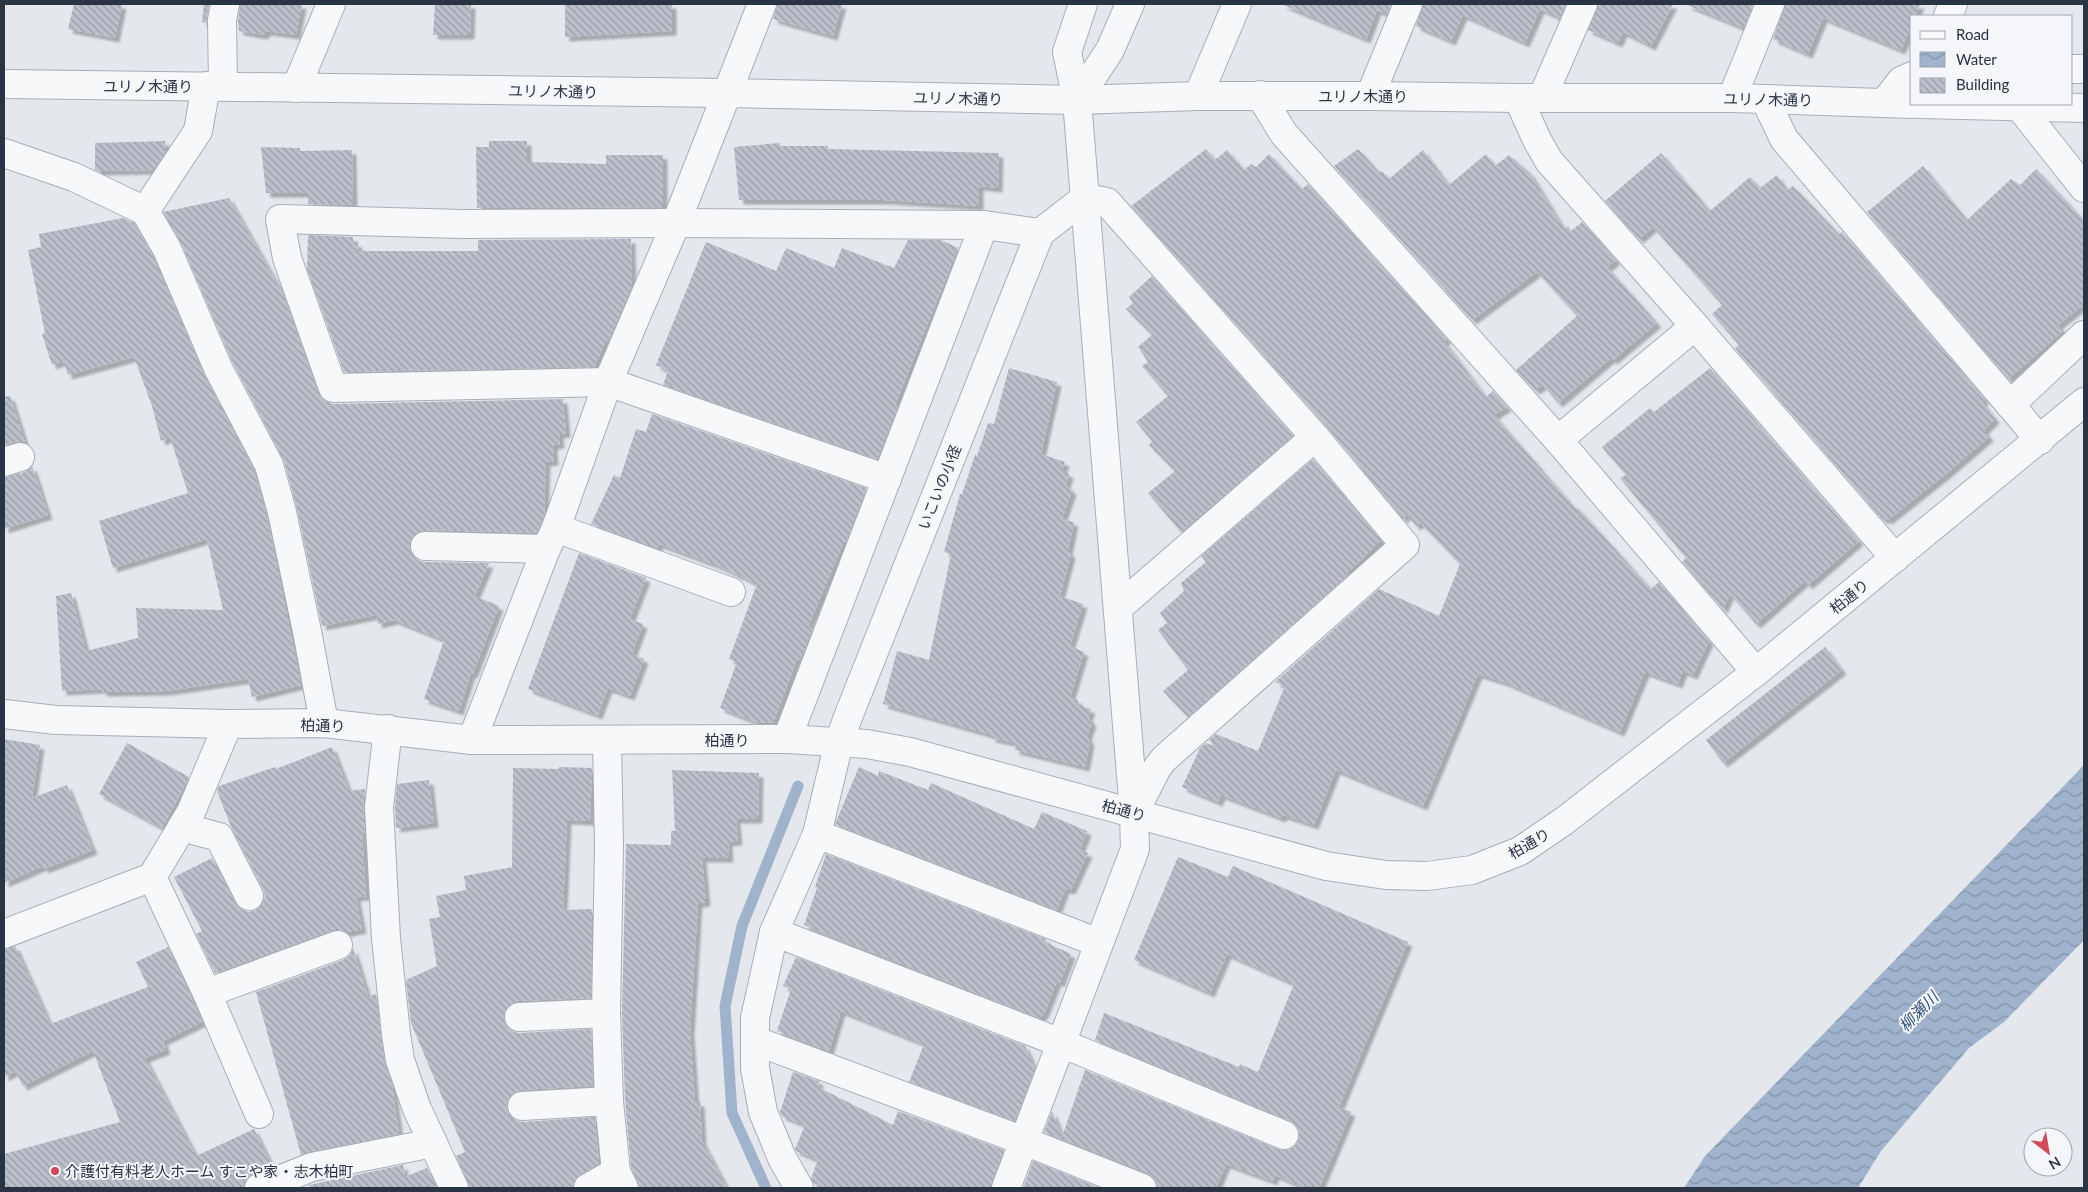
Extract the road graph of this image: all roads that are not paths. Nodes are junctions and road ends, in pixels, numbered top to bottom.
1 (225, 4) edge
2 (331, 4) edge
3 (762, 4) edge
4 (1084, 4) edge
5 (1130, 4) edge
6 (1237, 4) edge
7 (1408, 4) edge
8 (1583, 4) edge
9 (1770, 4) edge
10 (1910, 77) edge
11 (4, 84) edge
12 (214, 86) junction
13 (296, 88) junction
14 (728, 93) junction
15 (1198, 96) junction
16 (1260, 96) junction
17 (1370, 96) junction
18 (1530, 98) junction
19 (1732, 98) junction
20 (1765, 99) junction
21 (1077, 100) junction
22 (1884, 103) junction
23 (1910, 104) edge
24 (1970, 105) edge
25 (2019, 106) junction
26 (2084, 108) edge
27 (4, 153) edge
28 (2084, 188) edge
29 (1085, 198) junction
30 (145, 211) junction
31 (676, 223) junction
32 (984, 225) junction
33 (1040, 233) junction
34 (1695, 326) junction
35 (2084, 335) edge
36 (608, 382) junction
37 (2084, 402) edge
38 (2010, 404) junction
39 (1315, 437) junction
40 (1558, 440) junction
41 (2040, 440) junction
42 (887, 479) junction
43 (551, 539) junction
44 (425, 546) dead end
45 (1895, 558) junction
46 (731, 592) dead end
47 (1118, 608) junction
48 (1756, 672) junction
49 (4, 714) edge
50 (324, 723) junction
51 (228, 724) junction
52 (388, 729) junction
53 (787, 739) junction
54 (472, 740) junction
55 (607, 740) junction
56 (839, 742) junction
57 (1134, 813) junction
58 (182, 827) junction
59 (817, 834) junction
60 (152, 877) junction
61 (249, 896) dead end
62 (774, 932) junction
63 (4, 934) edge
64 (1099, 943) junction
65 (338, 945) dead end
66 (207, 993) junction
67 (606, 1013) junction
68 (519, 1017) dead end
69 (756, 1041) junction
70 (1061, 1043) junction
71 (609, 1101) junction
72 (522, 1106) dead end
73 (259, 1114) dead end
74 (1284, 1135) dead end
75 (1024, 1141) junction
76 (434, 1143) junction
77 (620, 1180) edge
78 (259, 1188) edge
79 (454, 1188) edge
80 (588, 1188) edge
81 (799, 1188) edge
82 (1006, 1188) edge
83 (1142, 1188) edge

1 - 12 street
2 - 13 street
3 - 14 street
4 - 21 street
5 - 21 street
6 - 15 street
7 - 17 street
8 - 18 street
9 - 19 street
10 - 22 street
11 - 12 street, ユリノ木通り
12 - 13 street, ユリノ木通り
12 - 30 street
13 - 14 street, ユリノ木通り
14 - 21 street, ユリノ木通り
14 - 31 street
15 - 16 street, ユリノ木通り
15 - 21 street, ユリノ木通り
16 - 17 street, ユリノ木通り
16 - 40 street
17 - 18 street, ユリノ木通り
18 - 19 street, ユリノ木通り
18 - 34 street
19 - 20 street, ユリノ木通り
20 - 22 street, ユリノ木通り
20 - 38 street
21 - 29 street
22 - 23 street, ユリノ木通り
24 - 25 street
25 - 26 street
25 - 28 street
27 - 30 street
29 - 33 street
29 - 39 street
29 - 47 street
30 - 50 street
31 - 32 street
31 - 36 street
31 - 36 street
32 - 33 street
32 - 42 street
33 - 56 street, いこいの小径
34 - 40 street
34 - 45 street
35 - 38 street
36 - 42 street
36 - 43 street
37 - 41 street, 柏通り
38 - 41 street
39 - 47 street
39 - 57 street
40 - 48 street
41 - 45 street, 柏通り
42 - 53 street
43 - 44 street
43 - 46 street
43 - 54 street
45 - 48 street, 柏通り
47 - 57 street
48 - 57 street, 柏通り
49 - 51 street, 柏通り
50 - 51 street, 柏通り
50 - 52 street, 柏通り
51 - 58 street
52 - 54 street, 柏通り
52 - 76 street
53 - 55 street, 柏通り
53 - 56 street, 柏通り
54 - 55 street, 柏通り
55 - 67 street
56 - 57 street, 柏通り
56 - 59 street, いこいの小径
57 - 64 street
58 - 60 street
58 - 61 street
59 - 62 street, いこいの小径
59 - 64 street
60 - 63 street
60 - 66 street
62 - 69 street, いこいの小径
62 - 70 street
64 - 70 street
65 - 66 street
66 - 73 street
67 - 68 street
67 - 71 street
69 - 75 street
69 - 81 street, いこいの小径
70 - 74 street
70 - 75 street
71 - 72 street
71 - 77 street
75 - 82 street
75 - 83 street
76 - 78 street
76 - 79 street
77 - 80 street

